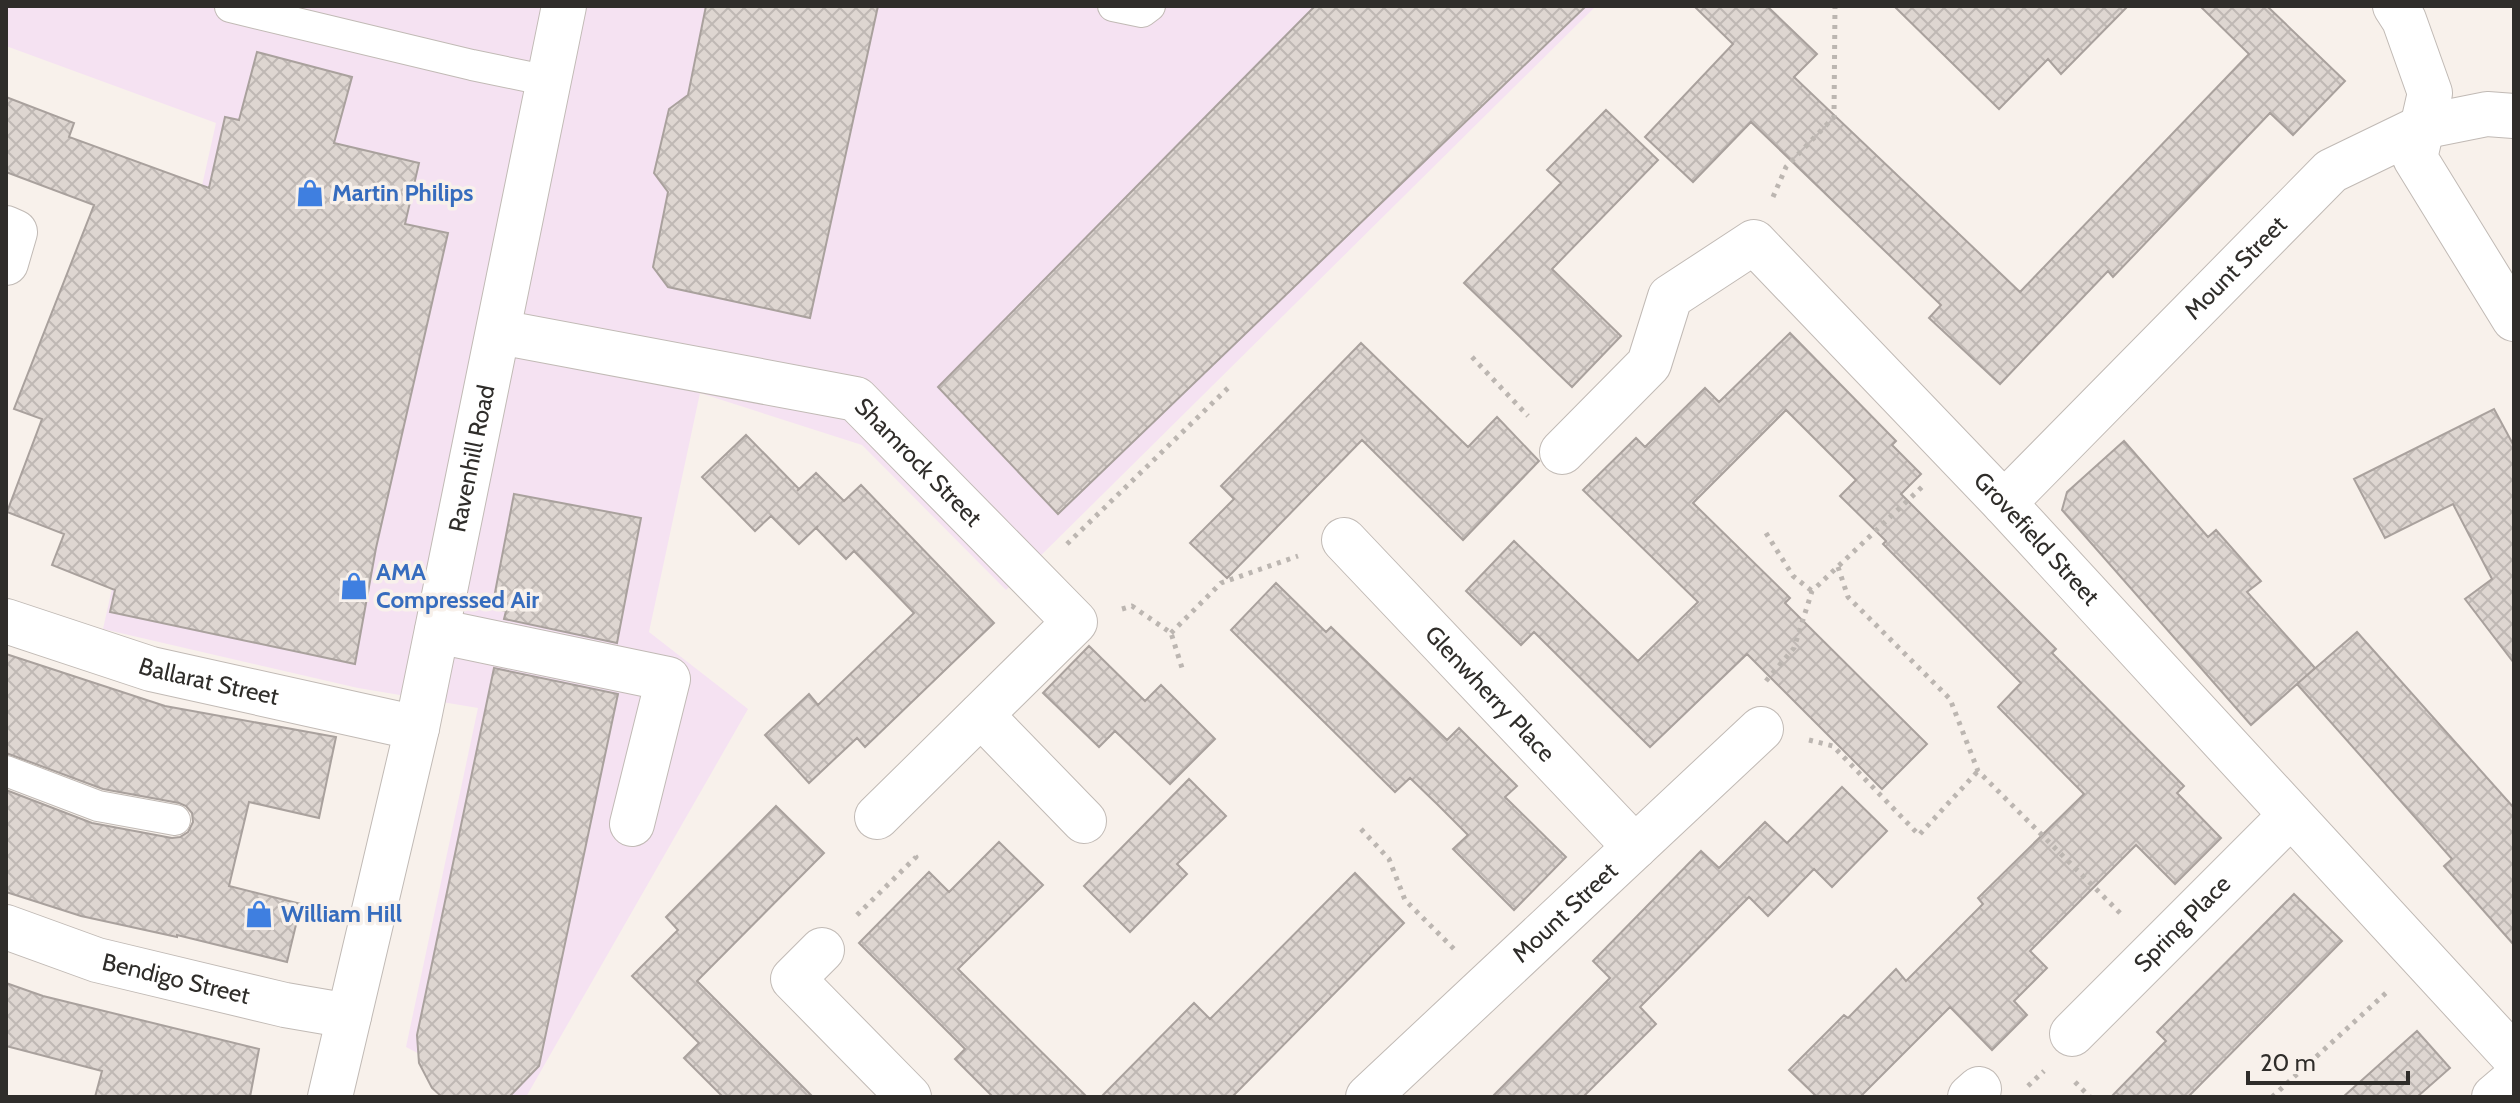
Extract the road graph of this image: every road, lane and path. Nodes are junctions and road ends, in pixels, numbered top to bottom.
1 (564, 6) edge
2 (1113, 6) edge
3 (1150, 6) edge
4 (1835, 6) edge
5 (2395, 6) edge
6 (230, 7) edge
7 (549, 81) junction
8 (2514, 116) edge
9 (2422, 127) junction
10 (6, 228) edge
11 (1754, 242) junction
12 (6, 263) edge
13 (2514, 319) edge
14 (499, 332) junction
15 (1472, 357) dead end
16 (1228, 388) dead end
17 (1562, 452) joint
18 (1957, 453) junction
19 (2004, 503) junction
20 (1766, 533) dead end
21 (1344, 540) joint
22 (1838, 567) junction
23 (1032, 578) junction
24 (1812, 591) junction
25 (6, 621) edge
26 (1075, 622) junction
27 (437, 631) junction
28 (1171, 633) junction
29 (1183, 671) dead end
30 (981, 715) junction
31 (417, 728) junction
32 (1761, 729) junction
33 (6, 771) edge
34 (1978, 771) junction
35 (2291, 815) junction
36 (877, 817) joint
37 (175, 820) dead end
38 (1084, 821) dead end
39 (632, 824) dead end
40 (1361, 829) dead end
41 (1635, 847) junction
42 (6, 927) edge
43 (822, 950) joint
44 (2156, 950) junction
45 (2424, 958) junction
46 (1489, 984) junction
47 (349, 1016) junction
48 (2072, 1034) joint
49 (2514, 1057) edge
50 (2514, 1080) edge
51 (1974, 1093) edge
52 (330, 1097) edge
53 (909, 1097) edge
54 (1368, 1097) edge
55 (2272, 1097) edge
56 (2494, 1097) edge

1 - 7 street, Ravenhill Road
2 - 3 lane
4 - 11 path
5 - 9 street
6 - 7 lane
7 - 14 street, Ravenhill Road
8 - 9 street, Mount Street
9 - 13 street
9 - 19 street, Mount Street
10 - 12 street
11 - 17 street
11 - 18 street, Grovefield Street
14 - 23 street, Shamrock Street
14 - 27 street, Ravenhill Road
15 - 17 path
16 - 23 path
18 - 19 street, Grovefield Street
18 - 22 path
19 - 35 street, Grovefield Street
20 - 24 path
21 - 28 path
21 - 41 street, Glenwherry Place
22 - 24 path
22 - 34 path
23 - 26 street, Shamrock Street
24 - 32 path
25 - 31 street, Ballarat Street
26 - 28 path
26 - 30 street
27 - 31 street, Ravenhill Road
27 - 39 street
28 - 29 path
30 - 36 street
30 - 38 street
31 - 47 street, Ravenhill Road
32 - 34 path
32 - 41 street, Mount Street
33 - 37 lane
34 - 44 path
35 - 44 street, Spring Place
35 - 45 street, Grovefield Street
36 - 43 path
40 - 46 path
41 - 46 street, Mount Street
42 - 47 street, Bendigo Street
43 - 53 street
44 - 48 street, Spring Place
45 - 49 street, Grovefield Street
45 - 55 path
46 - 54 street, Mount Street
47 - 52 street, Ravenhill Road
48 - 51 path
50 - 56 street

